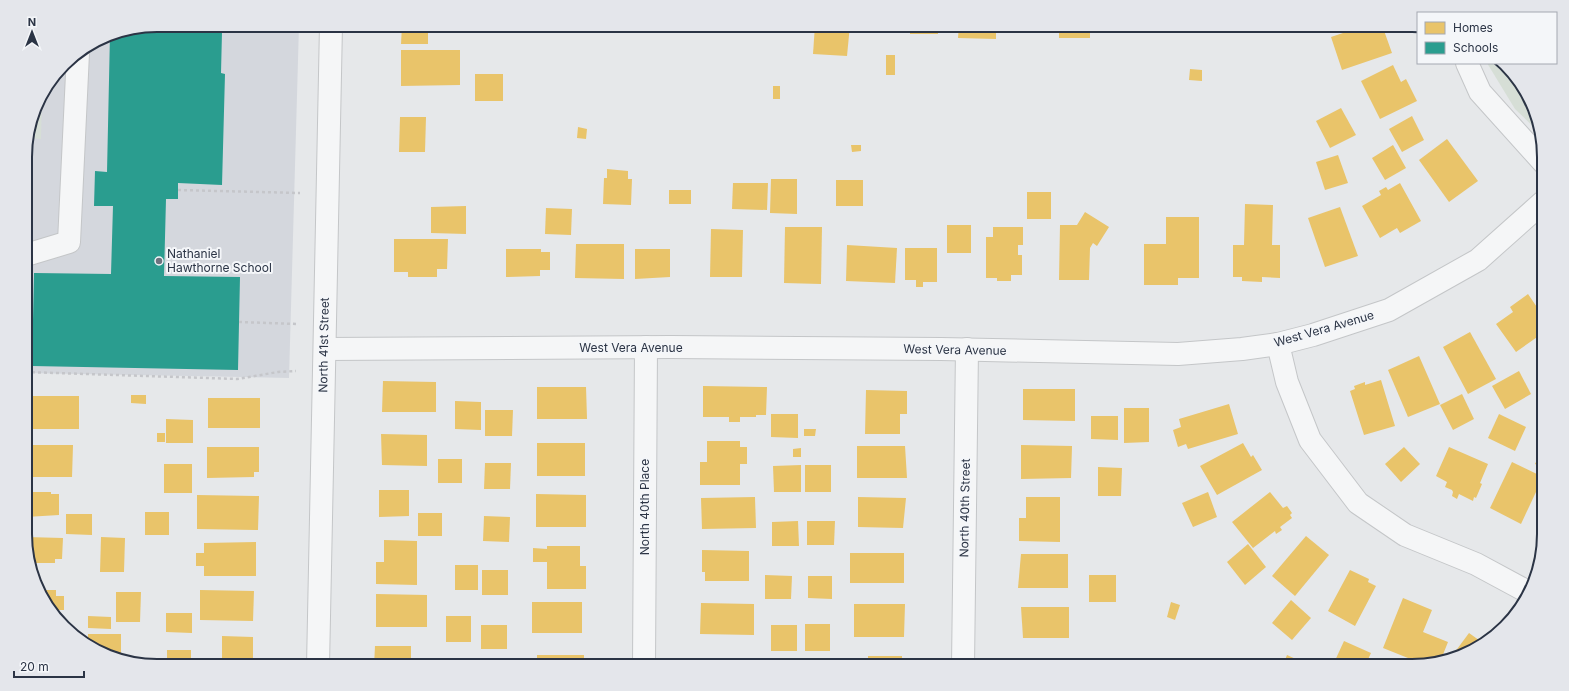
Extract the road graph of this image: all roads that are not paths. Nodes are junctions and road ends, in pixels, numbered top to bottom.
1 (331, 32) edge
2 (78, 61) edge
3 (1467, 64) edge
4 (1537, 155) edge
5 (1537, 207) edge
6 (32, 253) edge
7 (1278, 344) junction
8 (646, 347) junction
9 (325, 349) junction
10 (967, 349) junction
11 (1523, 589) edge
12 (318, 659) edge
13 (644, 659) edge
14 (963, 659) edge

1 - 9 street, North 41st Street
2 - 6 street
3 - 4 street
5 - 7 street, West Vera Avenue
7 - 10 street, West Vera Avenue
7 - 11 street
8 - 9 street, West Vera Avenue
8 - 10 street, West Vera Avenue
8 - 13 street, North 40th Place
9 - 12 street, North 41st Street
10 - 14 street, North 40th Street

